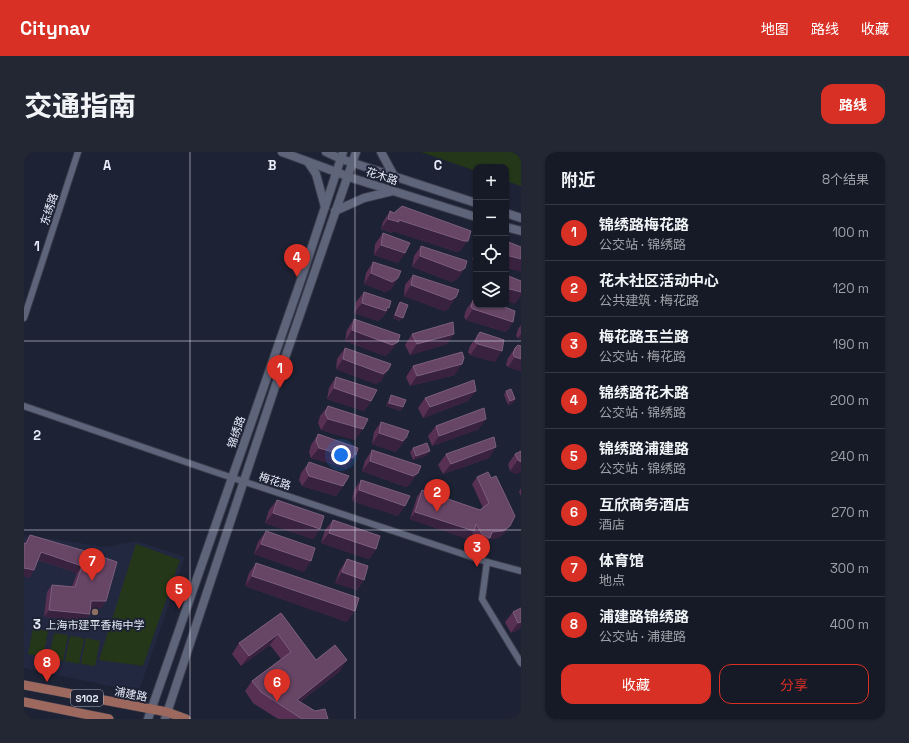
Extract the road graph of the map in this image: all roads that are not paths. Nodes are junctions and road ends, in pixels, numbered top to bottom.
1 (78, 152) edge
2 (282, 152) edge
3 (326, 152) edge
4 (356, 152) edge
5 (381, 152) edge
6 (342, 156) edge
7 (308, 162) junction
8 (352, 162) junction
9 (336, 172) junction
10 (348, 176) junction
11 (394, 176) junction
12 (393, 191) junction
13 (473, 202) edge
14 (325, 207) junction
15 (335, 211) junction
16 (509, 214) edge
17 (473, 216) edge
18 (521, 218) edge
19 (509, 227) edge
20 (521, 231) edge
21 (24, 318) edge
22 (24, 406) edge
23 (232, 478) junction
24 (244, 482) junction
25 (487, 562) junction
26 (521, 571) edge
27 (521, 663) edge
28 (24, 685) edge
29 (24, 702) edge
30 (149, 715) edge
31 (166, 716) edge
32 (109, 719) edge
33 (186, 719) edge

1 - 21 street, 东绣路
2 - 7 main road, 花木路
3 - 6 main road, 花木路
4 - 8 main road, 锦绣路
5 - 11 main road
6 - 8 main road, 花木路
6 - 9 main road, 锦绣路
7 - 9 main road, 花木路
7 - 14 main road
8 - 10 main road, 锦绣路
8 - 11 main road, 花木路
9 - 10 main road, 花木路
9 - 14 main road, 锦绣路
10 - 12 main road, 花木路
10 - 15 main road, 锦绣路
11 - 13 main road, 花木路
12 - 15 main road
12 - 17 main road, 花木路
14 - 23 main road, 锦绣路
15 - 24 main road, 锦绣路
16 - 18 main road
19 - 20 main road
22 - 23 street, 梅花路
23 - 24 street, 梅花路
23 - 30 main road, 锦绣路
24 - 25 street, 梅花路
24 - 31 main road, 锦绣路
25 - 26 street, 梅花路
25 - 27 street
28 - 30 main road, 浦建路 / S102
29 - 32 main road, S102
30 - 31 main road, 浦建路 / S102
31 - 33 main road, 浦建路 / S102

